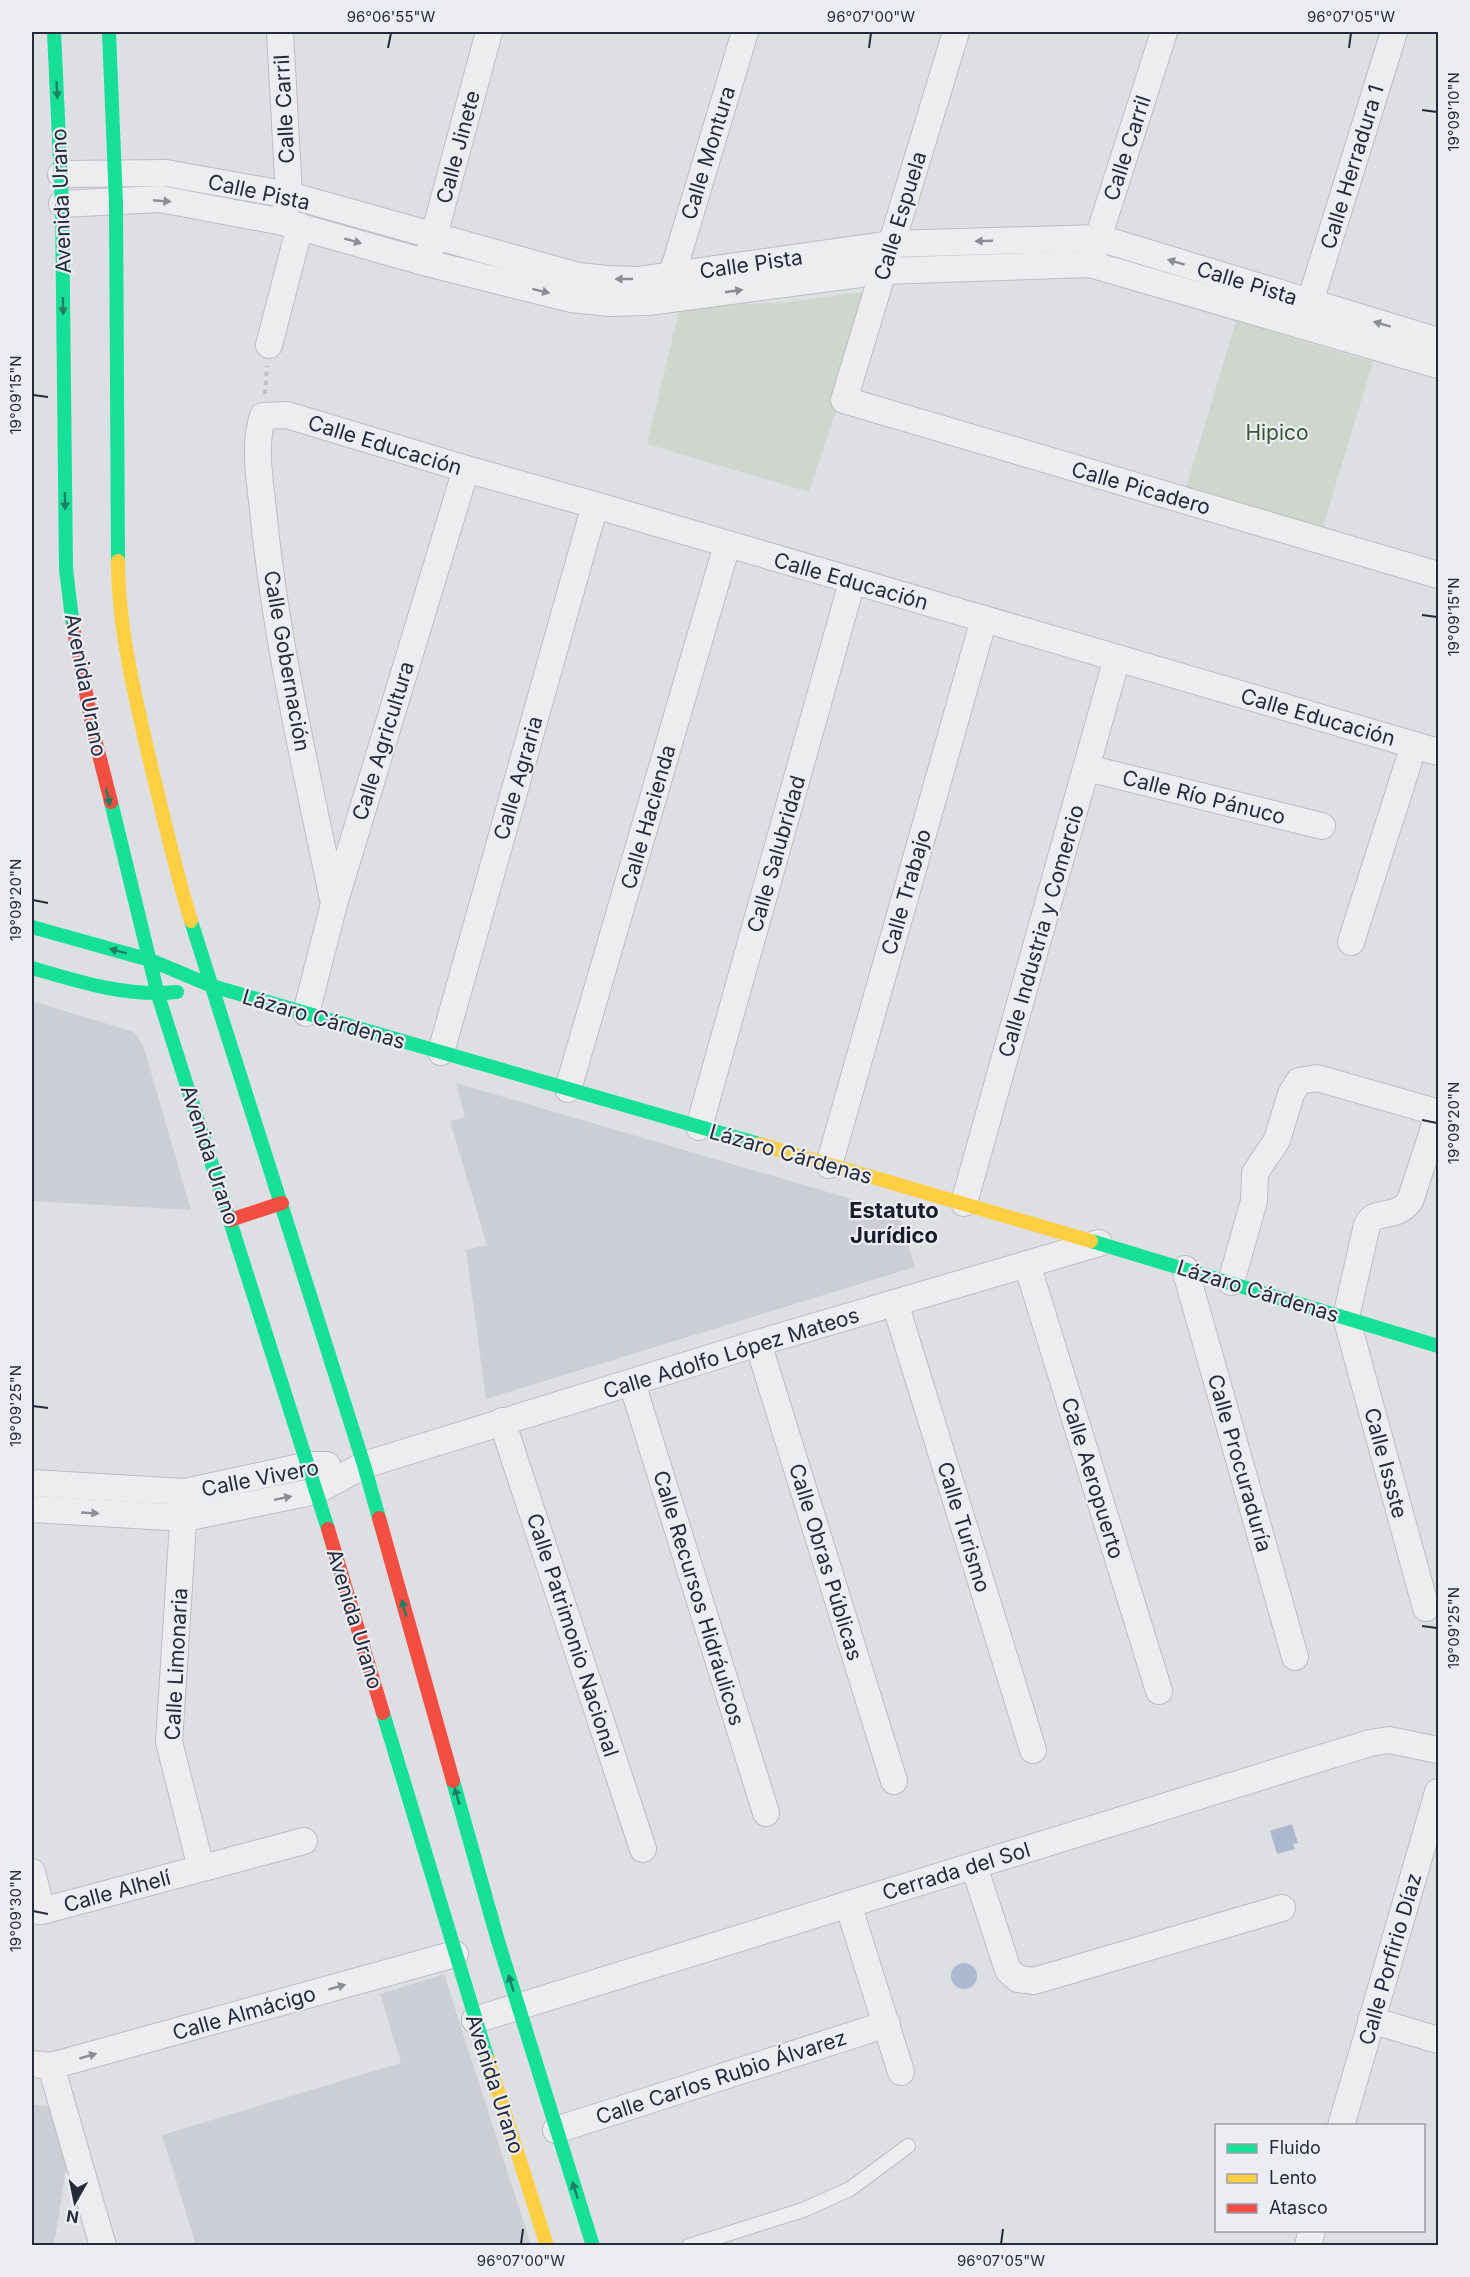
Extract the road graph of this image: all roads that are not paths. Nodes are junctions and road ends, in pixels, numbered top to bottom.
1 (54, 32) edge
2 (109, 32) edge
3 (280, 32) edge
4 (489, 32) edge
5 (745, 32) edge
6 (956, 32) edge
7 (1164, 32) edge
8 (1394, 32) edge
9 (61, 174) junction
10 (115, 174) junction
11 (289, 195) junction
12 (116, 203) junction
13 (62, 204) junction
14 (292, 224) junction
15 (434, 237) junction
16 (1099, 238) junction
17 (891, 244) junction
18 (427, 262) junction
19 (1090, 264) junction
20 (883, 271) junction
21 (672, 275) junction
22 (1310, 302) junction
23 (1438, 341) edge
24 (269, 345) road end
25 (1438, 365) edge
26 (844, 400) joint
27 (263, 416) joint
28 (466, 469) junction
29 (595, 504) junction
30 (727, 545) junction
31 (1438, 575) edge
32 (852, 582) junction
33 (984, 618) junction
34 (1116, 658) junction
35 (1414, 745) junction
36 (1438, 752) edge
37 (1087, 768) junction
38 (1322, 826) dead end
39 (334, 904) junction
40 (32, 927) edge
41 (1351, 942) dead end
42 (150, 960) junction
43 (32, 968) edge
44 (212, 986) junction
45 (158, 995) junction
46 (306, 1013) junction
47 (441, 1052) junction
48 (568, 1089) junction
49 (699, 1127) junction
50 (829, 1165) junction
51 (282, 1203) junction
52 (964, 1203) junction
53 (230, 1220) junction
54 (1099, 1243) junction
55 (1027, 1264) junction
56 (1185, 1269) junction
57 (1231, 1282) junction
58 (895, 1303) junction
59 (1346, 1317) junction
60 (758, 1343) junction
61 (1438, 1346) edge
62 (632, 1383) junction
63 (502, 1421) junction
64 (309, 1465) junction
65 (363, 1465) junction
66 (32, 1483) edge
67 (316, 1491) junction
68 (185, 1492) junction
69 (32, 1509) edge
70 (185, 1518) junction
71 (1426, 1608) dead end
72 (1295, 1657) dead end
73 (1159, 1691) dead end
74 (1033, 1750) dead end
75 (1438, 1750) edge
76 (894, 1781) dead end
77 (1438, 1792) edge
78 (766, 1813) dead end
79 (304, 1840) dead end
80 (643, 1849) dead end
81 (974, 1866) junction
82 (201, 1868) junction
83 (32, 1872) edge
84 (848, 1904) junction
85 (1282, 1908) dead end
86 (37, 1910) edge
87 (455, 1954) junction
88 (518, 2007) junction
89 (475, 2020) junction
90 (1371, 2020) junction
91 (887, 2024) junction
92 (1438, 2040) edge
93 (41, 2065) edge
94 (901, 2072) dead end
95 (1342, 2124) edge
96 (556, 2130) junction
97 (908, 2146) dead end
98 (103, 2246) edge
99 (547, 2246) edge
100 (592, 2246) edge
101 (689, 2246) edge

1 -> 9 main road, Avenida Urano
2 - 10 main road, Avenida Urano
3 - 11 street, Calle Carril
4 - 15 street, Calle Jinete
5 - 21 street, Calle Montura
6 - 17 street, Calle Espuela
7 - 16 street, Calle Carril
8 - 22 street, Calle Herradura 1
9 - 10 street, Calle Pista
9 - 13 main road, Avenida Urano
10 - 11 street, Calle Pista
10 - 12 main road, Avenida Urano
11 - 14 street, Calle Carril
11 - 15 street, Calle Pista
12 - 13 street, Calle Pista
12 -> 14 street, Calle Pista
12 - 44 main road, Avenida Urano
13 -> 42 main road, Avenida Urano
14 -> 18 street, Calle Pista
14 - 24 street
15 - 18 street, Calle Jinete
21 -> 15 street, Calle Pista
16 -> 17 street, Calle Pista
16 - 19 street, Calle Carril
22 -> 16 street, Calle Pista
17 - 20 street, Calle Espuela
17 - 21 street, Calle Pista
18 -> 20 street, Calle Pista
19 - 20 street, Calle Pista
19 - 25 street, Calle Pista
20 - 26 street, Calle Espuela
23 -> 22 street, Calle Pista
26 - 31 street, Calle Picadero
27 - 28 street, Calle Educación
27 - 39 street, Calle Gobernación
28 - 29 street, Calle Educación
28 - 39 street, Calle Agricultura
29 - 30 street, Calle Educación
29 - 47 street, Calle Agraria
30 - 32 street, Calle Educación
30 - 48 street, Calle Hacienda
32 - 33 street, Calle Educación
32 - 49 street, Calle Salubridad
33 - 34 street, Calle Educación
33 - 50 street, Calle Trabajo
34 - 35 street, Calle Educación
34 - 37 street, Calle Industria y Comercio
35 - 36 street, Calle Educación
35 - 41 street
37 - 38 street, Calle Río Pánuco
37 - 52 street, Calle Industria y Comercio
39 - 46 street, Calle Agricultura
42 -> 40 main road, Lázaro Cárdenas
42 - 44 main road, Lázaro Cárdenas
42 - 45 main road, Avenida Urano
43 - 45 main road
44 - 45 main road
44 - 46 main road, Lázaro Cárdenas
44 - 51 main road, Avenida Urano
45 - 53 main road, Avenida Urano
46 - 47 main road, Lázaro Cárdenas
47 - 48 main road, Lázaro Cárdenas
48 - 49 main road, Lázaro Cárdenas
49 - 50 main road, Lázaro Cárdenas
50 - 52 main road, Lázaro Cárdenas
51 - 53 main road
51 - 65 main road, Avenida Urano
52 - 54 main road, Lázaro Cárdenas
53 - 64 main road, Avenida Urano
54 - 55 street, Calle Adolfo López Mateos
54 - 56 main road, Lázaro Cárdenas
55 - 58 street, Calle Adolfo López Mateos
55 - 73 street, Calle Aeropuerto
56 - 57 main road, Lázaro Cárdenas
56 - 72 street, Calle Procuraduría
57 - 59 main road, Lázaro Cárdenas
57 - 59 street
58 - 60 street, Calle Adolfo López Mateos
58 - 74 street, Calle Turismo
59 - 61 main road, Lázaro Cárdenas
59 - 71 street, Calle Issste
60 - 62 street, Calle Adolfo López Mateos
60 - 76 street, Calle Obras Públicas
62 - 63 street, Calle Adolfo López Mateos
62 - 78 street, Calle Recursos Hidráulicos
63 - 65 street, Calle Adolfo López Mateos
63 - 80 street, Calle Patrimonio Nacional
64 - 65 street, Calle Vivero
64 - 67 main road, Avenida Urano
64 - 68 street, Calle Vivero
65 - 67 street, Calle Vivero
88 -> 65 main road, Avenida Urano
66 - 68 street, Calle Vivero
70 -> 67 street, Calle Vivero
67 - 87 main road, Avenida Urano
68 - 70 street, Calle Limonaria
69 -> 70 street, Calle Vivero
70 - 82 street, Calle Limonaria
75 - 81 street, Cerrada del Sol
77 - 90 street, Calle Porfirio Díaz
79 - 82 street, Calle Alhelí
81 - 84 street, Cerrada del Sol
81 - 85 street
82 - 86 street, Calle Alhelí
83 - 86 street
84 - 88 street, Cerrada del Sol
84 - 91 street
87 - 89 main road, Avenida Urano
93 -> 87 street, Calle Almácigo
88 - 89 street, Cerrada del Sol
88 - 96 main road, Avenida Urano
89 - 99 main road, Avenida Urano
90 - 92 street
90 - 95 street, Calle Porfirio Díaz
91 - 94 street
91 - 96 street, Calle Carlos Rubio Álvarez
93 - 98 street
100 -> 96 main road, Avenida Urano
97 - 101 lane

